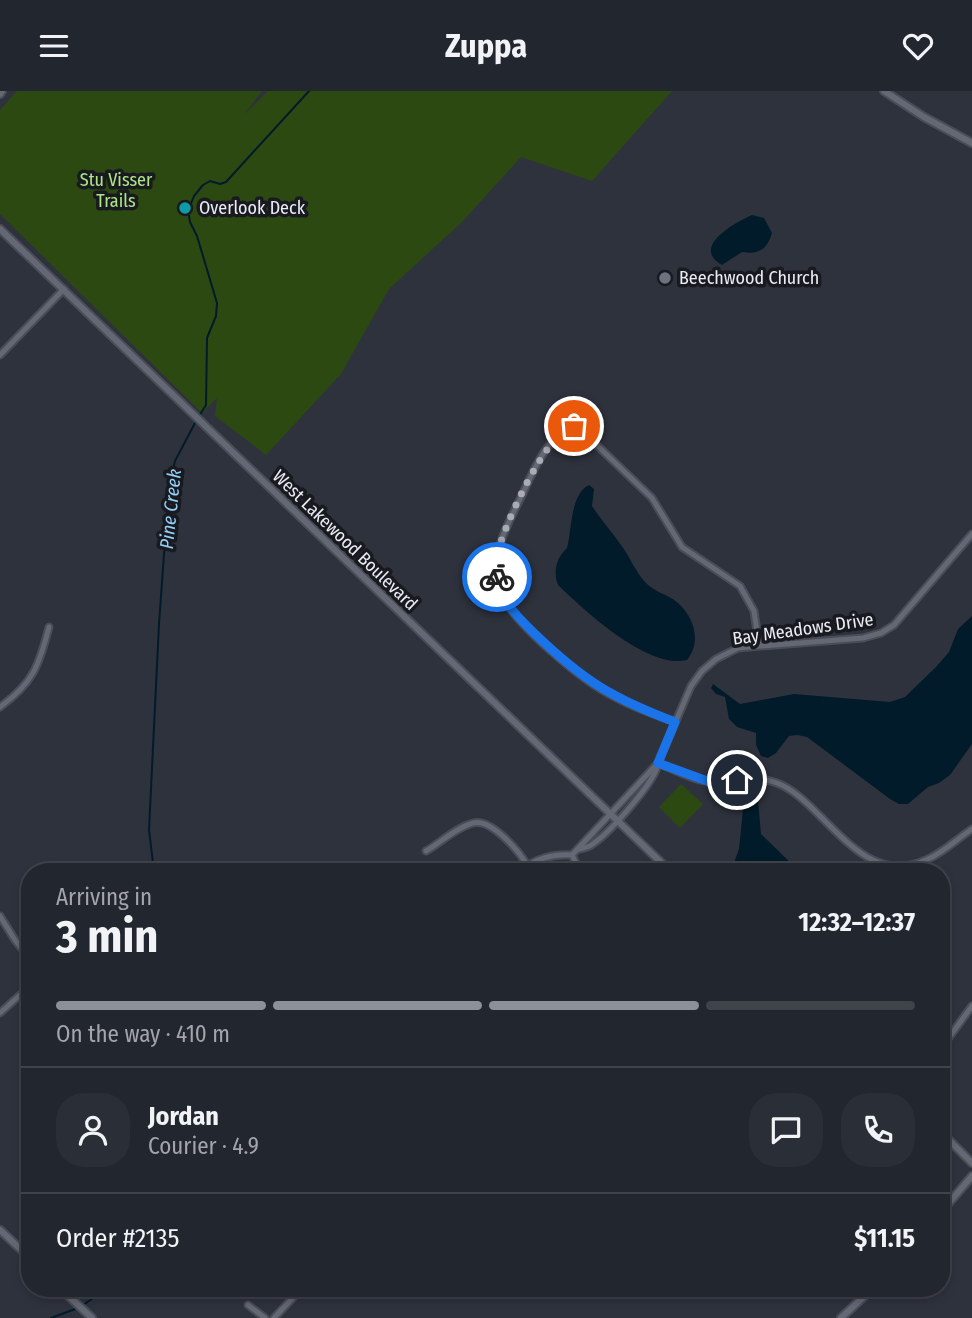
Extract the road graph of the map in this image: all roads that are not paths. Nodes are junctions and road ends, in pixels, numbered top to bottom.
1 (884, 91) edge
2 (972, 143) edge
3 (0, 229) edge
4 (64, 289) junction
5 (0, 355) edge
6 (972, 534) edge
7 (49, 627) dead end
8 (759, 645) junction
9 (0, 707) edge
10 (675, 722) junction
11 (658, 763) junction
12 (610, 814) junction
13 (616, 820) junction
14 (972, 829) edge
15 (579, 849) junction
16 (426, 851) dead end
17 (572, 855) junction
18 (526, 863) edge
19 (532, 863) edge
20 (576, 863) edge
21 (662, 863) edge
22 (876, 863) edge
23 (918, 863) edge
24 (0, 916) edge
25 (21, 946) edge
26 (21, 994) edge
27 (972, 1006) edge
28 (0, 1013) edge
29 (950, 1036) edge
30 (950, 1141) edge
31 (972, 1163) edge
32 (972, 1176) edge
33 (950, 1202) edge
34 (0, 1230) edge
35 (21, 1250) edge
36 (70, 1297) edge
37 (294, 1297) edge
38 (863, 1297) edge
39 (248, 1305) dead end
40 (92, 1318) edge
41 (265, 1318) edge
42 (274, 1318) edge
43 (841, 1318) edge

1 - 2 street
3 - 4 street, West Lakewood Boulevard
4 - 5 street
4 - 12 street, West Lakewood Boulevard
6 - 8 street, Bay Meadows Drive
7 - 9 street
8 - 10 street, Bay Meadows Drive
8 - 10 street
10 - 11 street, Bay Meadows Drive
11 - 12 street, Bay Meadows Drive
11 - 13 street, Bay Meadows Drive
11 - 22 street
12 - 13 street, West Lakewood Boulevard
12 - 15 street, Bay Meadows Drive
13 - 15 street, Bay Meadows Drive
13 - 21 street, West Lakewood Boulevard
14 - 23 street
15 - 17 street
16 - 18 street
17 - 19 street
17 - 20 street
24 - 25 street
26 - 28 street
27 - 29 street
30 - 31 street
32 - 33 street
34 - 35 street
36 - 40 street
37 - 42 street
38 - 43 street
39 - 41 street

